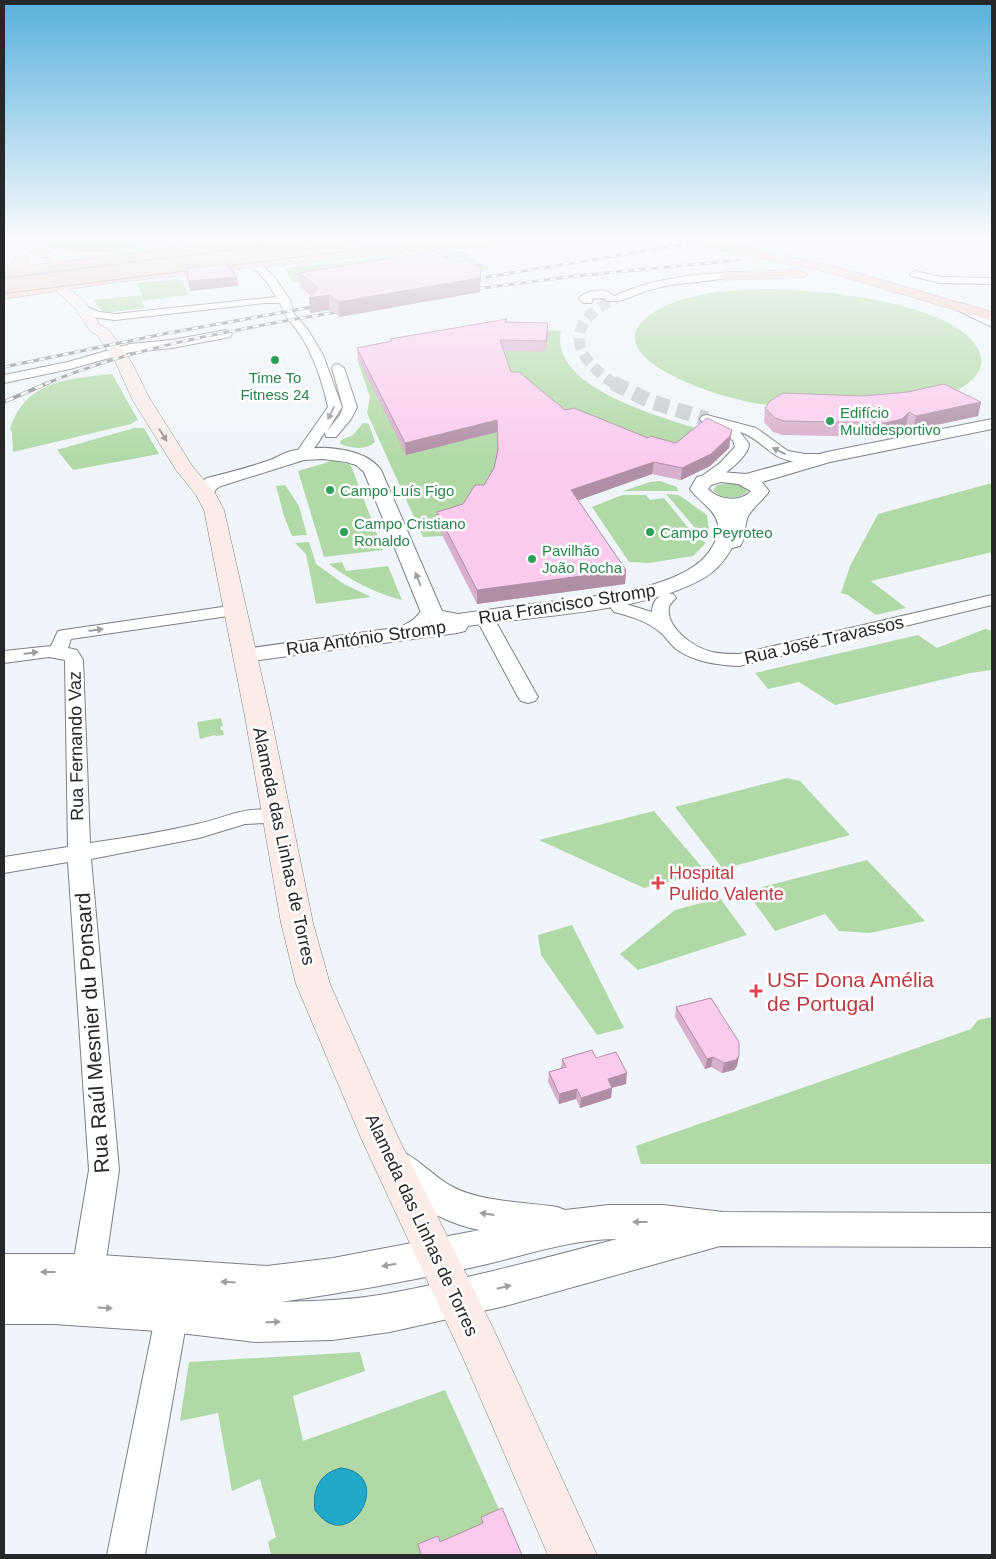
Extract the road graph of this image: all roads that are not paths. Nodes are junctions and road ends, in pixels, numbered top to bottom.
1 (85, 313) edge
2 (93, 313) edge
3 (169, 313) edge
4 (287, 313) edge
5 (973, 313) edge
6 (979, 313) edge
7 (992, 317) edge
8 (122, 319) junction
9 (992, 323) edge
10 (104, 329) junction
11 (226, 334) dead end
12 (334, 359) dead end
13 (121, 360) junction
14 (70, 365) junction
15 (4, 379) edge
16 (708, 421) junction
17 (992, 424) edge
18 (992, 429) edge
19 (328, 437) junction
20 (300, 453) junction
21 (347, 457) junction
22 (827, 457) junction
23 (750, 488) junction
24 (705, 489) junction
25 (206, 493) junction
26 (666, 593) junction
27 (992, 600) edge
28 (236, 610) junction
29 (634, 610) junction
30 (430, 611) junction
31 (487, 622) junction
32 (665, 627) junction
33 (406, 632) junction
34 (58, 650) junction
35 (245, 655) junction
36 (4, 657) edge
37 (528, 697) dead end
38 (276, 818) junction
39 (79, 853) junction
40 (4, 865) edge
41 (390, 1160) junction
42 (570, 1226) junction
43 (723, 1229) junction
44 (991, 1231) edge
45 (436, 1257) junction
46 (4, 1272) edge
47 (86, 1272) junction
48 (456, 1298) junction
49 (4, 1305) edge
50 (172, 1313) junction
51 (126, 1555) edge
52 (573, 1555) edge

1 - 10 main road, Alameda das Linhas de Torres
2 - 8 street
3 - 8 street
4 -> 20 street
5 - 9 street
6 - 7 highway
8 - 10 street
10 - 13 main road, Alameda das Linhas de Torres
11 - 13 street
12 - 19 street
13 - 14 street
13 - 14 street
13 -> 25 main road, Alameda das Linhas de Torres
14 - 15 street
22 -> 16 street
16 - 23 street
16 - 24 street
17 - 22 street
18 - 23 street
19 - 20 street
19 - 21 street
20 - 21 street
20 - 25 street
30 -> 21 street
22 - 23 street
23 - 24 street
23 - 24 street
23 - 26 street, Rua Francisco Stromp
24 - 26 street, Rua Francisco Stromp
25 - 28 main road, Alameda das Linhas de Torres
26 - 29 street, Rua Francisco Stromp
26 - 30 street, Rua Francisco Stromp
26 - 32 street
27 - 32 street, Rua José Travassos
34 -> 28 street
28 - 35 main road, Alameda das Linhas de Torres
29 - 31 street, Rua Francisco Stromp
29 - 32 street, Rua José Travassos
30 - 33 street
31 - 33 street, Rua António Stromp
31 - 37 street
33 - 35 street, Rua António Stromp
36 -> 34 street
34 - 39 street, Rua Fernando Vaz
35 - 38 main road, Alameda das Linhas de Torres
38 - 39 street
38 - 41 main road, Alameda das Linhas de Torres
39 - 40 street
39 - 47 street, Rua Raúl Mesnier du Ponsard
42 -> 41 street
41 - 45 main road, Alameda das Linhas de Torres
43 -> 42 street
42 - 45 street
43 - 44 street
48 -> 43 street
45 -> 47 street
45 - 48 main road, Alameda das Linhas de Torres
47 -> 46 street
50 -> 48 street
48 - 52 main road, Alameda das Linhas de Torres
49 -> 50 street
50 - 51 street

